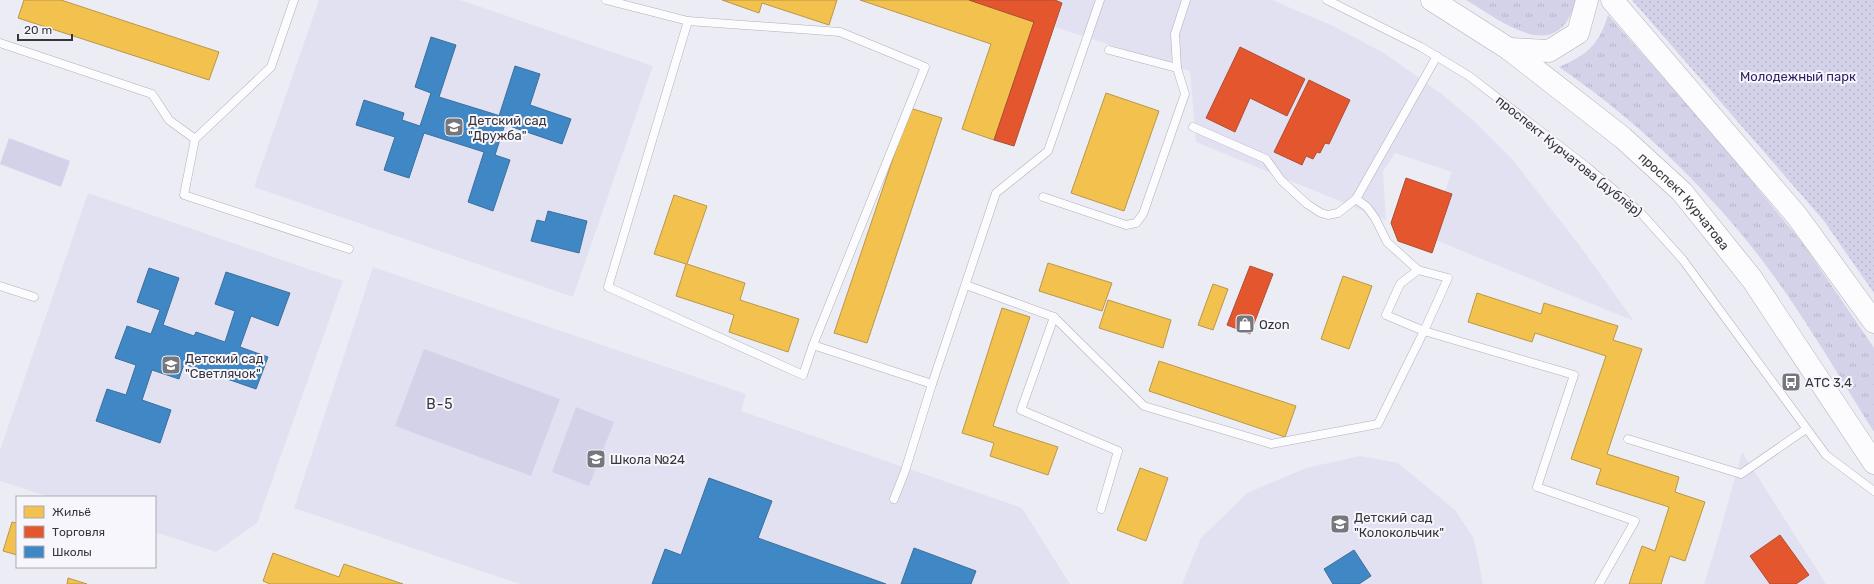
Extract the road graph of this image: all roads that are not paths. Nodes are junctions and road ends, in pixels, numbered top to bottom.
1 (294, 0) edge
2 (606, 0) edge
3 (1100, 0) edge
4 (1186, 0) edge
5 (1327, 0) edge
6 (1432, 0) edge
7 (1587, 0) edge
8 (1612, 0) edge
9 (688, 21) junction
10 (0, 43) edge
11 (1509, 49) junction
12 (1109, 50) dead end
13 (1438, 56) junction
14 (1178, 68) junction
15 (1193, 127) dead end
16 (195, 139) junction
17 (1043, 197) dead end
18 (1356, 199) junction
19 (349, 249) dead end
20 (1418, 270) junction
21 (966, 284) junction
22 (0, 286) edge
23 (34, 297) dead end
24 (1054, 317) junction
25 (1874, 322) edge
26 (1424, 331) junction
27 (813, 344) junction
28 (932, 384) junction
29 (1806, 429) junction
30 (1628, 439) dead end
31 (1874, 463) edge
32 (1874, 491) edge
33 (894, 499) dead end
34 (1101, 509) dead end
35 (1599, 584) edge

1 - 16 lane
2 - 9 lane
3 - 21 lane
4 - 14 lane
5 - 13 lane, проспект Курчатова (дублёр)
6 - 11 main road, проспект Курчатова
7 - 11 main road
8 - 25 main road
9 - 27 lane
9 - 27 lane
10 - 16 lane
11 - 31 main road, проспект Курчатова
12 - 14 lane
13 - 18 lane
13 - 29 lane, проспект Курчатова (дублёр)
14 - 17 lane
15 - 18 lane
16 - 19 lane
18 - 20 lane
20 - 26 lane
20 - 26 lane
21 - 24 lane
21 - 28 lane
22 - 23 lane
24 - 26 lane
24 - 34 lane
26 - 35 lane
27 - 28 lane
28 - 33 lane
29 - 30 lane
29 - 32 lane, проспект Курчатова (дублёр)

